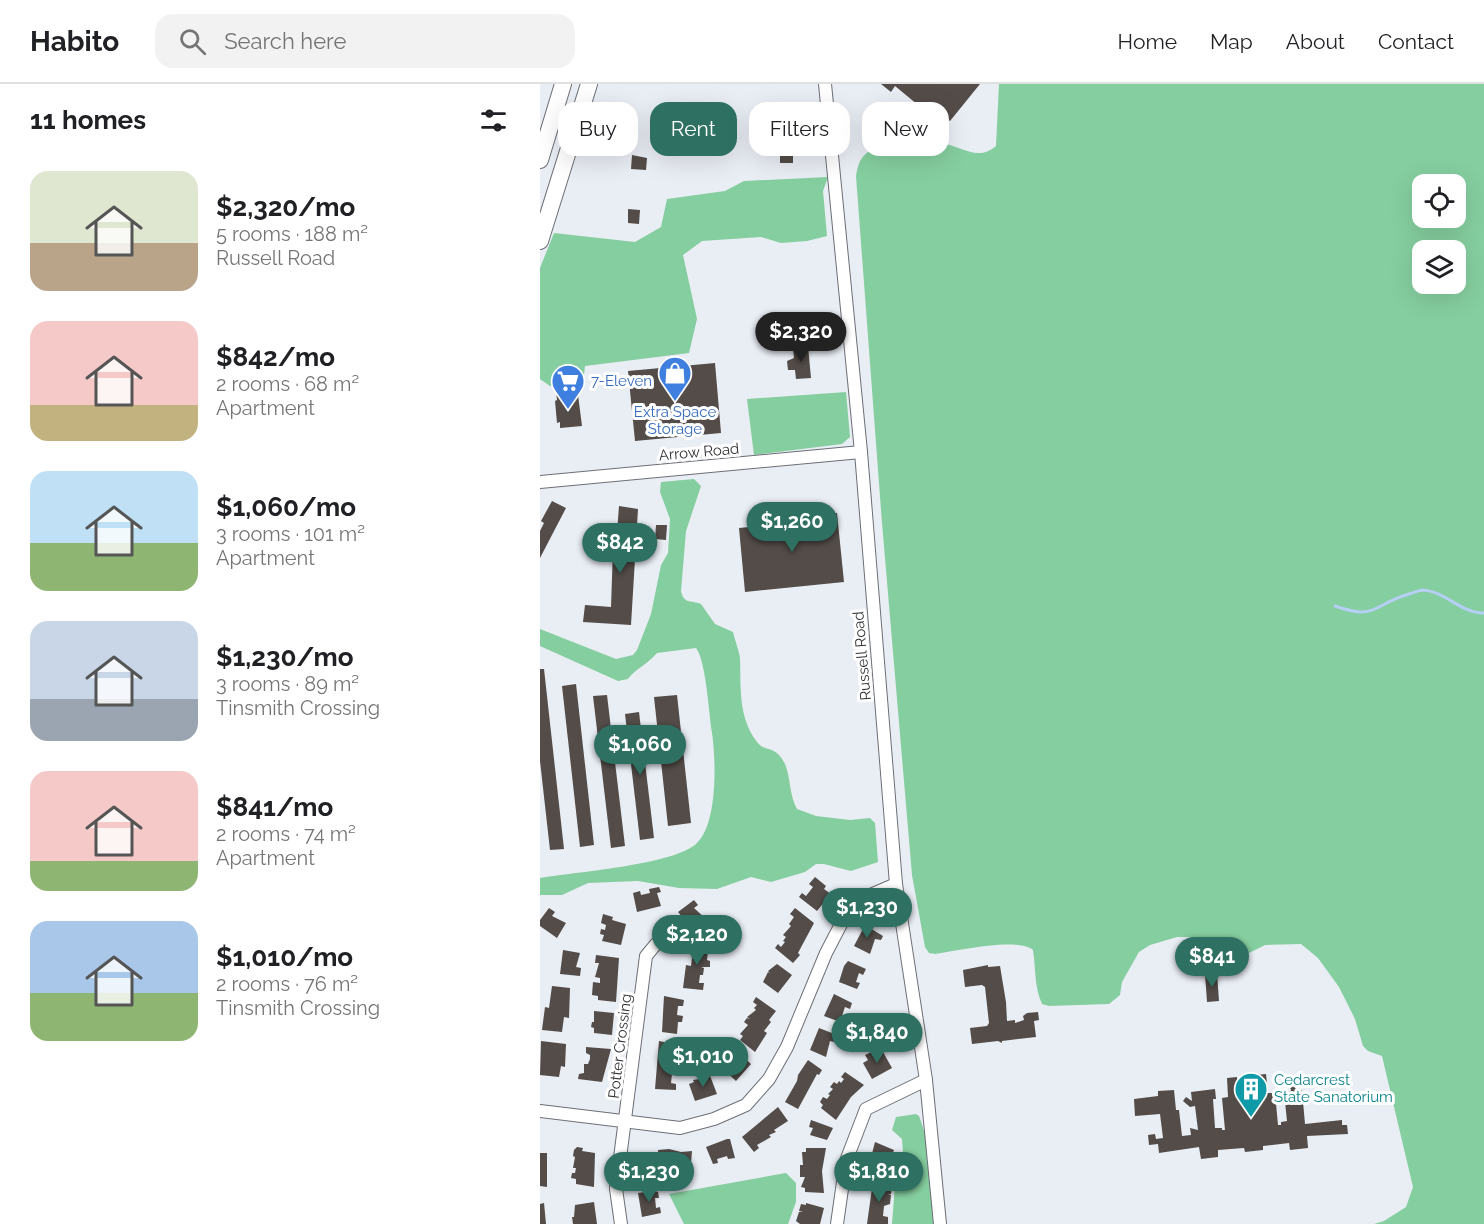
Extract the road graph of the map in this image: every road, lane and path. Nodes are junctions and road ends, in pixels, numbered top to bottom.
1 (557, 84) edge
2 (563, 84) edge
3 (590, 84) edge
4 (825, 84) edge
5 (542, 155) edge
6 (540, 241) edge
7 (861, 452) junction
8 (540, 482) edge
9 (896, 884) junction
10 (656, 944) dead end
11 (926, 1080) junction
12 (540, 1111) edge
13 (625, 1120) junction
14 (621, 1224) edge
15 (837, 1224) edge
16 (940, 1224) edge

1 - 5 highway
2 - 5 highway
3 - 6 highway
4 - 7 street, Russell Road
7 - 8 street, Arrow Road
7 - 9 street, Russell Road
9 - 11 street, Russell Road
9 - 13 street
10 - 13 street, Potter Crossing
11 - 15 street
11 - 16 street, Russell Road
12 - 13 street
13 - 14 street, Potter Crossing

